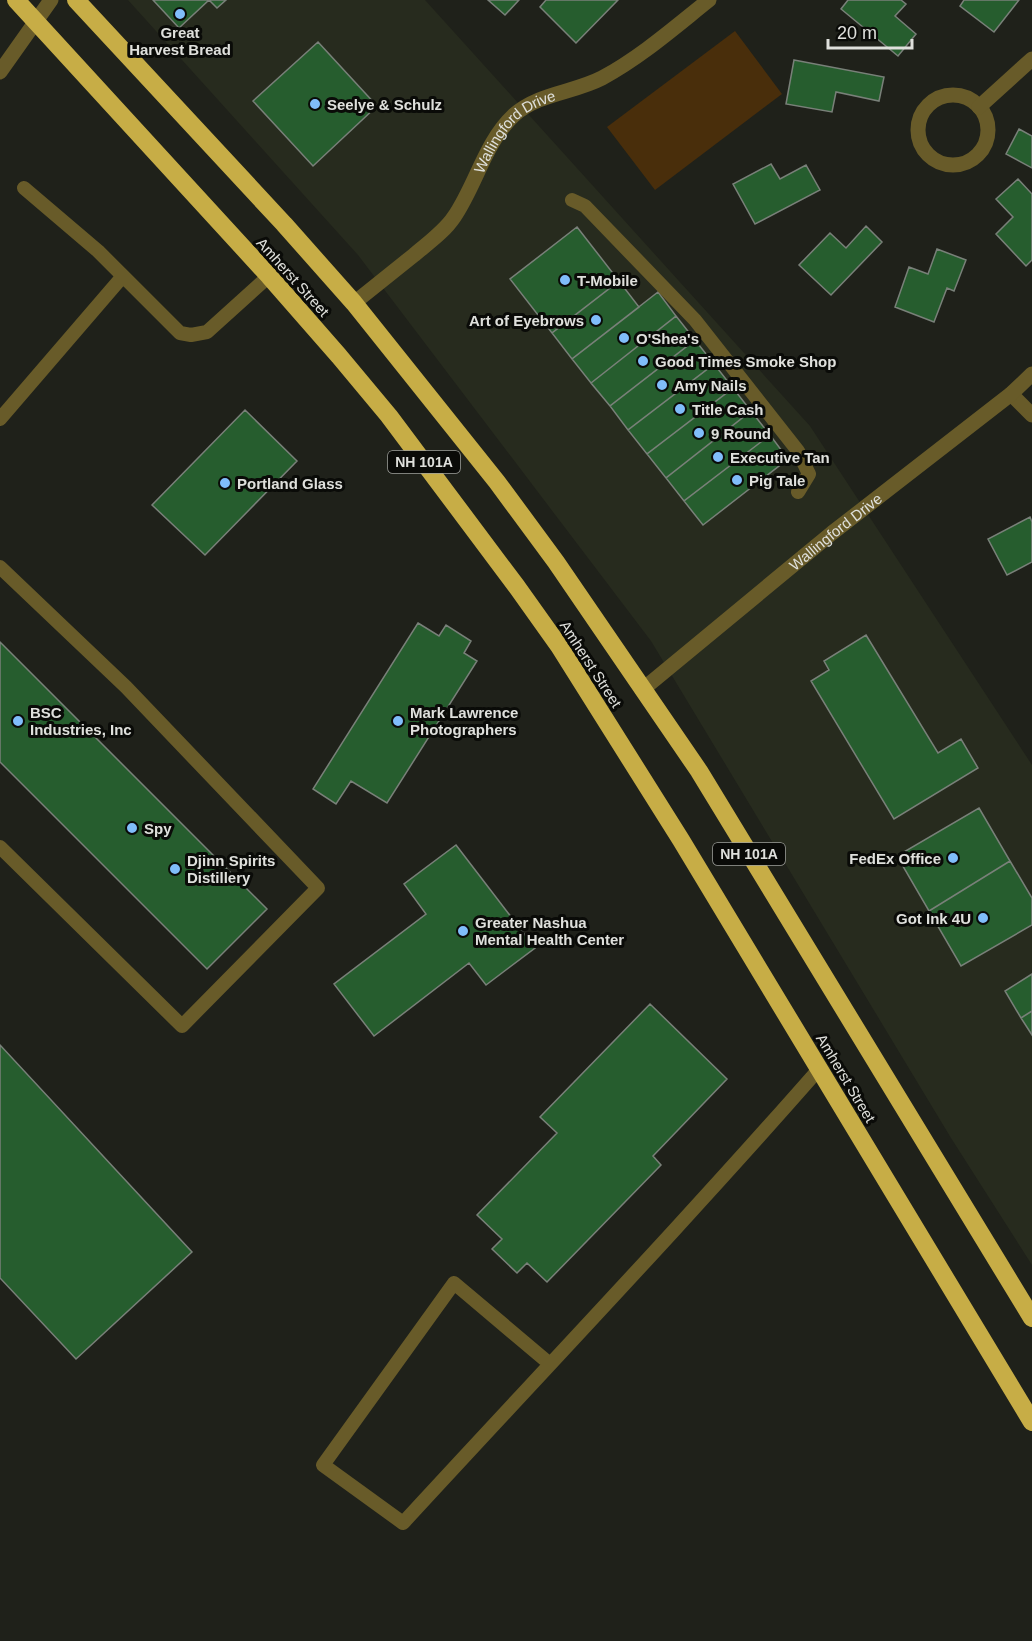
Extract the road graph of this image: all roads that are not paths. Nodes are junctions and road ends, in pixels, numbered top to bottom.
1 (16, 0) edge
2 (51, 0) edge
3 (76, 0) edge
4 (709, 0) edge
5 (36, 21) junction
6 (1032, 59) edge
7 (0, 72) edge
8 (980, 107) junction
9 (24, 188) dead end
10 (572, 200) dead end
11 (123, 276) junction
12 (269, 276) junction
13 (354, 303) junction
14 (1032, 374) edge
15 (1011, 394) junction
16 (1032, 415) edge
17 (0, 419) edge
18 (798, 492) dead end
19 (0, 567) edge
20 (642, 690) junction
21 (0, 847) edge
22 (819, 1069) junction
23 (1032, 1318) edge
24 (550, 1364) junction
25 (1032, 1422) edge

1 - 5 highway, Amherst Street / NH 101A
2 - 5 street
3 - 13 highway, Amherst Street / NH 101A
4 - 13 street, Wallingford Drive
5 - 7 street
5 - 12 highway, Amherst Street / NH 101A
6 - 8 street
8 - 8 street
9 - 11 lane
10 - 18 lane
11 - 12 lane
11 - 17 lane
12 - 22 highway, Amherst Street / NH 101A
13 - 20 highway, Amherst Street / NH 101A
14 - 15 street, Wallingford Drive
15 - 16 street
15 - 20 street, Wallingford Drive
19 - 21 lane
20 - 23 highway, Amherst Street / NH 101A
22 - 24 lane
22 - 25 highway, Amherst Street / NH 101A
24 - 24 lane

